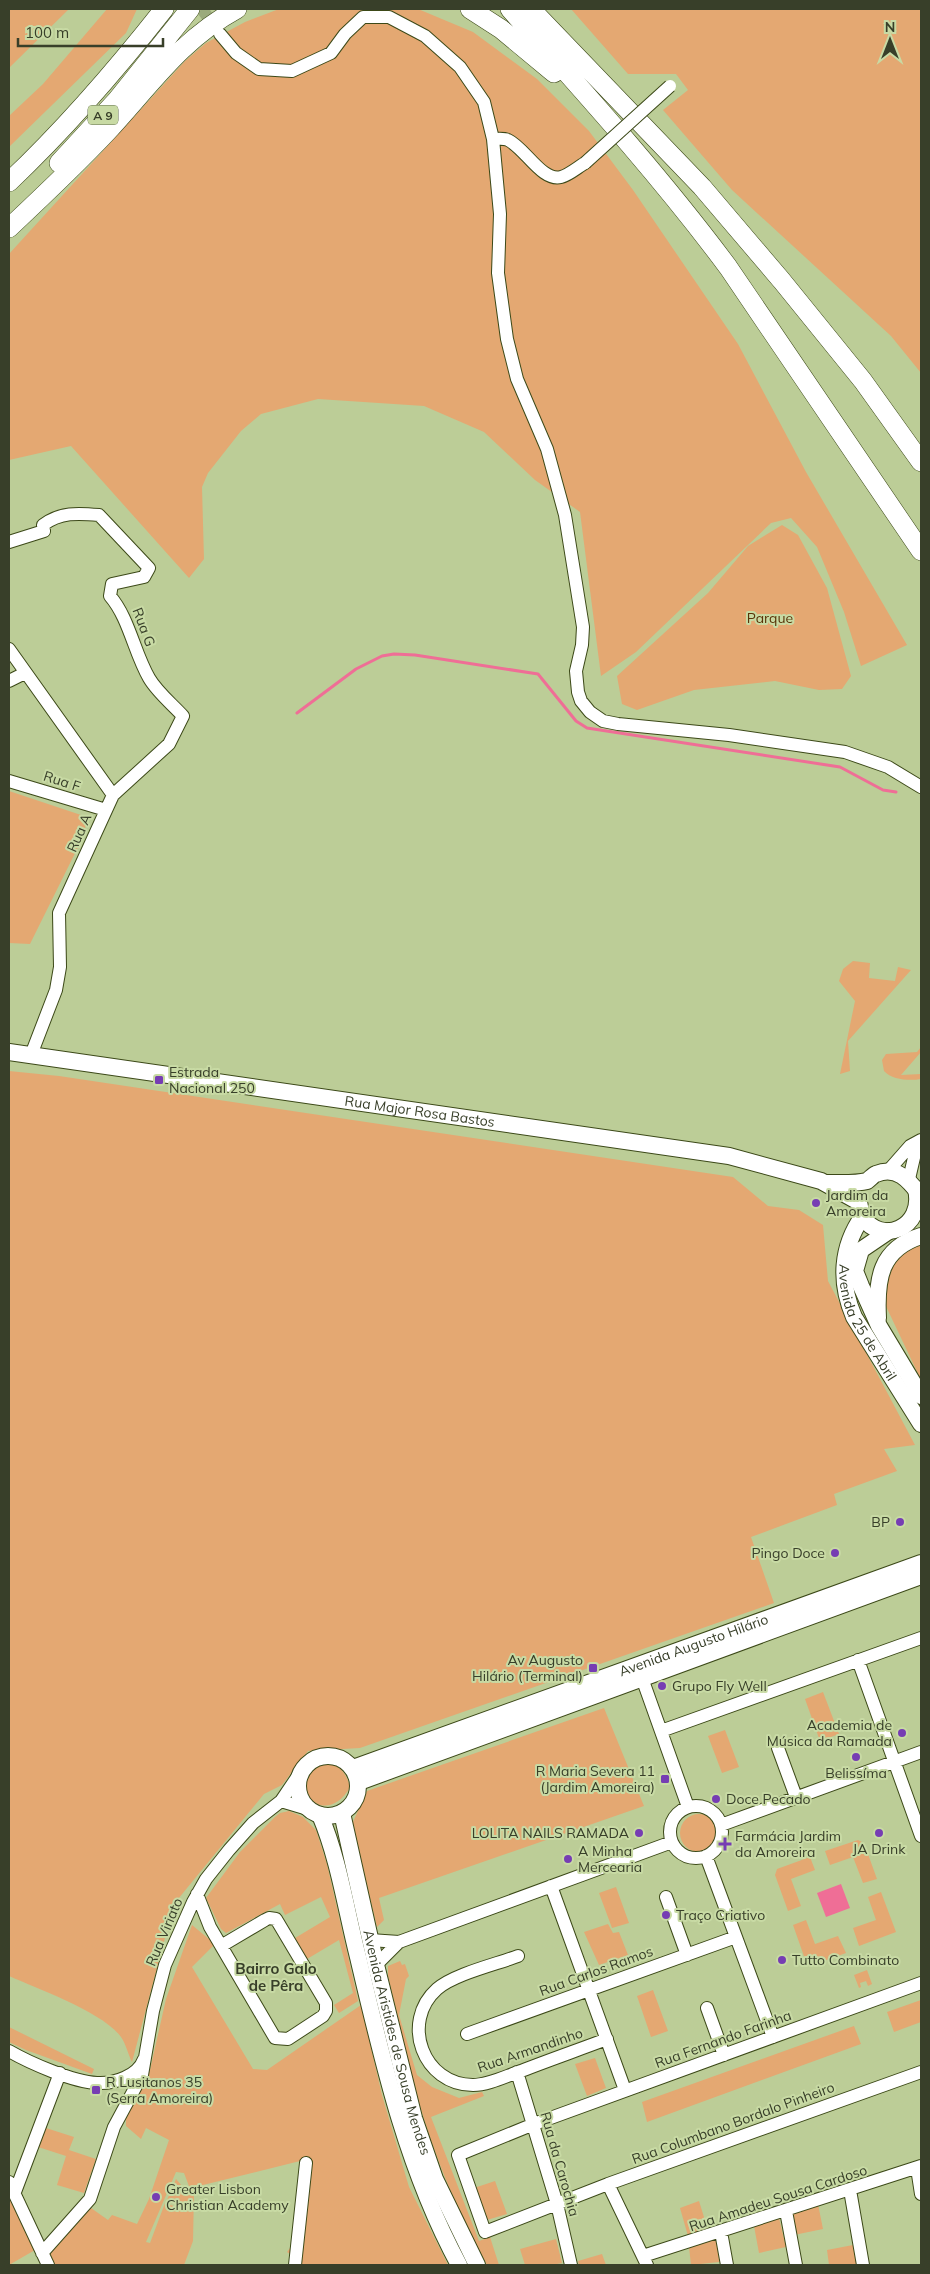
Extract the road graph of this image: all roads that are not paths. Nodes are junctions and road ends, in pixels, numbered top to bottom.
1 (164, 9) edge
2 (190, 9) edge
3 (237, 9) edge
4 (470, 9) edge
5 (510, 9) edge
6 (531, 9) edge
7 (545, 9) edge
8 (220, 34) tunnel mouth
9 (594, 72) junction
10 (670, 86) dead end
11 (603, 114) junction
12 (493, 139) junction
13 (9, 182) edge
14 (9, 213) edge
15 (9, 228) edge
16 (921, 462) edge
17 (9, 542) edge
18 (921, 551) edge
19 (9, 649) edge
20 (25, 673) junction
21 (9, 681) edge
22 (10, 779) edge
23 (921, 787) edge
24 (113, 794) junction
25 (106, 810) junction
26 (9, 1052) edge
27 (31, 1055) junction
28 (921, 1142) edge
29 (888, 1171) junction
30 (867, 1181) junction
31 (827, 1184) junction
32 (915, 1188) edge
33 (861, 1209) junction
34 (916, 1223) edge
35 (889, 1231) junction
36 (921, 1236) edge
37 (878, 1326) junction
38 (921, 1396) edge
39 (921, 1424) edge
40 (921, 1563) edge
41 (921, 1576) edge
42 (921, 1638) edge
43 (858, 1660) junction
44 (642, 1678) junction
45 (661, 1731) junction
46 (778, 1748) dead end
47 (921, 1752) edge
48 (895, 1762) junction
49 (302, 1770) junction
50 (356, 1775) junction
51 (796, 1797) junction
52 (281, 1801) junction
53 (688, 1807) junction
54 (315, 1813) junction
55 (342, 1813) junction
56 (721, 1825) junction
57 (921, 1836) edge
58 (672, 1842) junction
59 (706, 1856) junction
60 (551, 1886) junction
61 (197, 1894) junction
62 (666, 1897) dead end
63 (190, 1907) junction
64 (182, 1924) junction
65 (210, 1927) junction
66 (736, 1936) junction
67 (370, 1940) junction
68 (399, 1942) junction
69 (221, 1946) junction
70 (687, 1955) junction
71 (518, 1956) dead end
72 (376, 1965) junction
73 (921, 1983) edge
74 (589, 1990) junction
75 (706, 2008) dead end
76 (467, 2034) dead end
77 (773, 2037) junction
78 (607, 2039) junction
79 (9, 2051) edge
80 (146, 2053) junction
81 (724, 2055) junction
82 (517, 2072) junction
83 (921, 2072) edge
84 (60, 2073) junction
85 (117, 2080) junction
86 (625, 2090) junction
87 (127, 2103) junction
88 (534, 2124) junction
89 (306, 2163) dead end
90 (919, 2167) edge
91 (608, 2184) junction
92 (12, 2187) edge
93 (850, 2190) junction
94 (921, 2194) edge
95 (557, 2204) junction
96 (786, 2211) junction
97 (721, 2232) junction
98 (42, 2252) junction
99 (645, 2261) edge
100 (48, 2265) edge
101 (294, 2265) edge
102 (459, 2265) edge
103 (477, 2265) edge
104 (572, 2265) edge
105 (727, 2265) edge
106 (796, 2265) edge
107 (863, 2265) edge

1 - 13 highway, A 9
2 - 14 highway, A 9
3 - 15 highway
4 - 11 highway
5 - 11 highway
6 - 9 highway
7 - 9 highway
8 - 12 street
9 - 16 highway
10 - 12 street, bridge
11 - 18 highway
12 - 23 street
17 - 24 street, Rua G
19 - 20 street
20 - 21 street
20 - 24 street
22 - 25 street, Rua F
24 - 25 street, Rua A
25 - 27 street, Rua A
26 - 27 main road, Rua Major Rosa Bastos
27 - 31 main road, Rua Major Rosa Bastos
28 - 29 street
28 - 32 street
29 - 30 main road
29 - 32 main road
30 - 31 main road
30 - 33 main road
31 - 33 main road
32 - 34 main road
33 - 35 main road
33 - 39 main road, Avenida 25 de Abril
34 - 35 main road
35 - 37 main road
36 - 37 main road, Avenida 25 de Abril
37 - 38 main road, Avenida 25 de Abril
40 - 50 main road, Avenida Augusto Hilário
41 - 44 main road, Avenida Augusto Hilário
42 - 43 street
43 - 45 street
43 - 48 street
44 - 45 street
44 - 50 main road, Avenida Augusto Hilário
45 - 53 street
46 - 51 street
47 - 48 street
48 - 51 street
48 - 57 street
49 - 50 main road
49 - 52 street, Rua Viriato
49 - 54 main road
50 - 55 main road
51 - 56 street
52 - 54 street
52 - 61 street, Rua Viriato
53 - 56 street
53 - 58 street
54 - 55 main road
54 - 102 main road, Avenida Aristides de Sousa Mendes
55 - 67 main road, Avenida Aristides de Sousa Mendes
56 - 59 street
58 - 59 street
58 - 60 street
59 - 66 street
60 - 68 street
60 - 74 street
61 - 63 street, Rua Viriato
61 - 65 street
62 - 70 street
63 - 64 street, Rua Viriato
63 - 65 street
64 - 65 street
64 - 80 street, Rua Viriato
65 - 69 street
66 - 70 street, Rua Carlos Ramos
66 - 77 street
67 - 68 street
67 - 72 main road, Avenida Aristides de Sousa Mendes
68 - 72 street
69 - 69 street
70 - 74 street, Rua Carlos Ramos
71 - 82 street, Rua Armandinho
72 - 103 main road, Avenida Aristides de Sousa Mendes
73 - 77 street, Rua Fernando Farinha
74 - 76 street, Rua Carlos Ramos
74 - 78 street
75 - 81 street
77 - 81 street, Rua Fernando Farinha
78 - 82 street, Rua Armandinho
78 - 86 street
79 - 84 street
80 - 85 street
80 - 87 street, Rua Viriato
81 - 86 street, Rua Fernando Farinha
82 - 88 street, Rua da Carochia
83 - 91 street, Rua Columbano Bordalo Pinheiro
84 - 85 street
84 - 92 street
85 - 87 street
86 - 88 street, Rua Fernando Farinha
87 - 98 street, Rua Viriato
88 - 95 street, Rua da Carochia
88 - 95 street, Rua Fernando Farinha
89 - 101 street
90 - 93 street, Rua Amadeu Sousa Cardoso
90 - 94 street
91 - 95 street, Rua Columbano Bordalo Pinheiro
91 - 99 street
92 - 98 street
93 - 96 street, Rua Amadeu Sousa Cardoso
93 - 107 street
95 - 104 street, Rua da Carochia
96 - 97 street, Rua Amadeu Sousa Cardoso
96 - 106 street
97 - 99 street, Rua Amadeu Sousa Cardoso
97 - 105 street
98 - 100 street

